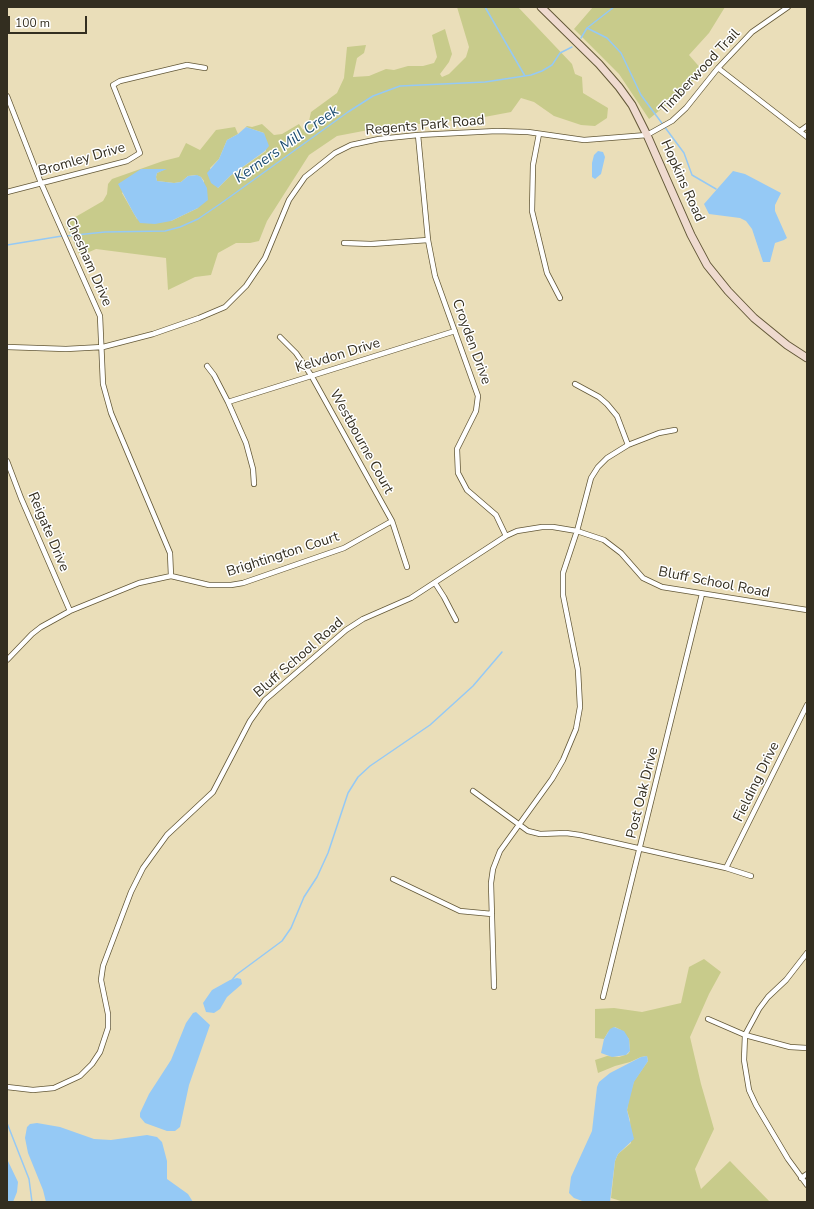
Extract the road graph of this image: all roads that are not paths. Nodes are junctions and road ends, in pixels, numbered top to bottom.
1 (541, 7) edge
2 (788, 7) edge
3 (205, 68) dead end
4 (718, 68) junction
5 (7, 96) edge
6 (807, 126) edge
7 (800, 131) junction
8 (539, 134) junction
9 (418, 135) junction
10 (647, 135) junction
11 (807, 137) edge
12 (40, 183) junction
13 (7, 192) edge
14 (428, 240) junction
15 (344, 243) dead end
16 (560, 298) dead end
17 (455, 331) junction
18 (280, 337) dead end
19 (7, 347) edge
20 (103, 347) junction
21 (7, 352) edge
22 (807, 358) edge
23 (207, 366) dead end
24 (311, 375) junction
25 (575, 384) dead end
26 (228, 402) junction
27 (675, 430) dead end
28 (628, 445) junction
29 (7, 461) edge
30 (254, 484) dead end
31 (392, 521) junction
32 (577, 531) junction
33 (506, 536) junction
34 (407, 567) dead end
35 (171, 576) junction
36 (435, 583) junction
37 (702, 594) junction
38 (807, 610) edge
39 (70, 611) junction
40 (456, 620) dead end
41 (7, 660) edge
42 (807, 705) edge
43 (473, 790) dead end
44 (520, 825) junction
45 (641, 849) junction
46 (726, 868) junction
47 (750, 876) dead end
48 (393, 879) dead end
49 (492, 914) junction
50 (807, 953) edge
51 (494, 987) dead end
52 (603, 997) dead end
53 (708, 1019) dead end
54 (745, 1035) junction
55 (807, 1048) edge
56 (7, 1087) edge
57 (807, 1174) edge
58 (801, 1178) junction
59 (807, 1185) edge

1 - 10 main road, Hopkins Road
2 - 4 street, Timberwood Trail
3 - 12 street, Bromley Drive
4 - 7 street
4 - 10 street, Timberwood Trail
5 - 12 street, Chesham Drive
6 - 7 street
7 - 11 street
8 - 9 street, Regents Park Road
8 - 10 street, Regents Park Road
8 - 16 street
9 - 14 street, Croyden Drive
9 - 20 street, Regents Park Road
10 - 22 main road, Hopkins Road
12 - 13 street, Bromley Drive
12 - 20 street, Chesham Drive
14 - 15 street
14 - 17 street, Croyden Drive
17 - 24 street, Kelvdon Drive
17 - 33 street, Croyden Drive
18 - 24 street, Westbourne Court
19 - 20 street, Regents Park Road
19 - 21 street
20 - 35 street, Chesham Drive
23 - 26 street
24 - 26 street, Kelvdon Drive
24 - 31 street, Westbourne Court
25 - 28 street
26 - 30 street
27 - 28 street
28 - 32 street
29 - 39 street, Reigate Drive
31 - 34 street, Westbourne Court
31 - 35 street, Brightington Court
32 - 33 street, Bluff School Road
32 - 37 street, Bluff School Road
32 - 44 street
33 - 36 street, Bluff School Road
35 - 39 street, Brightington Court
36 - 40 street
36 - 56 street, Bluff School Road
37 - 38 street, Bluff School Road
37 - 45 street, Post Oak Drive
39 - 41 street, Brightington Court
42 - 46 street, Fielding Drive
43 - 44 street
44 - 45 street
44 - 49 street
45 - 46 street
45 - 52 street, Post Oak Drive
46 - 47 street
48 - 49 street
49 - 51 street
50 - 54 street
53 - 54 street
54 - 55 street
54 - 58 street
57 - 58 street
58 - 59 street

